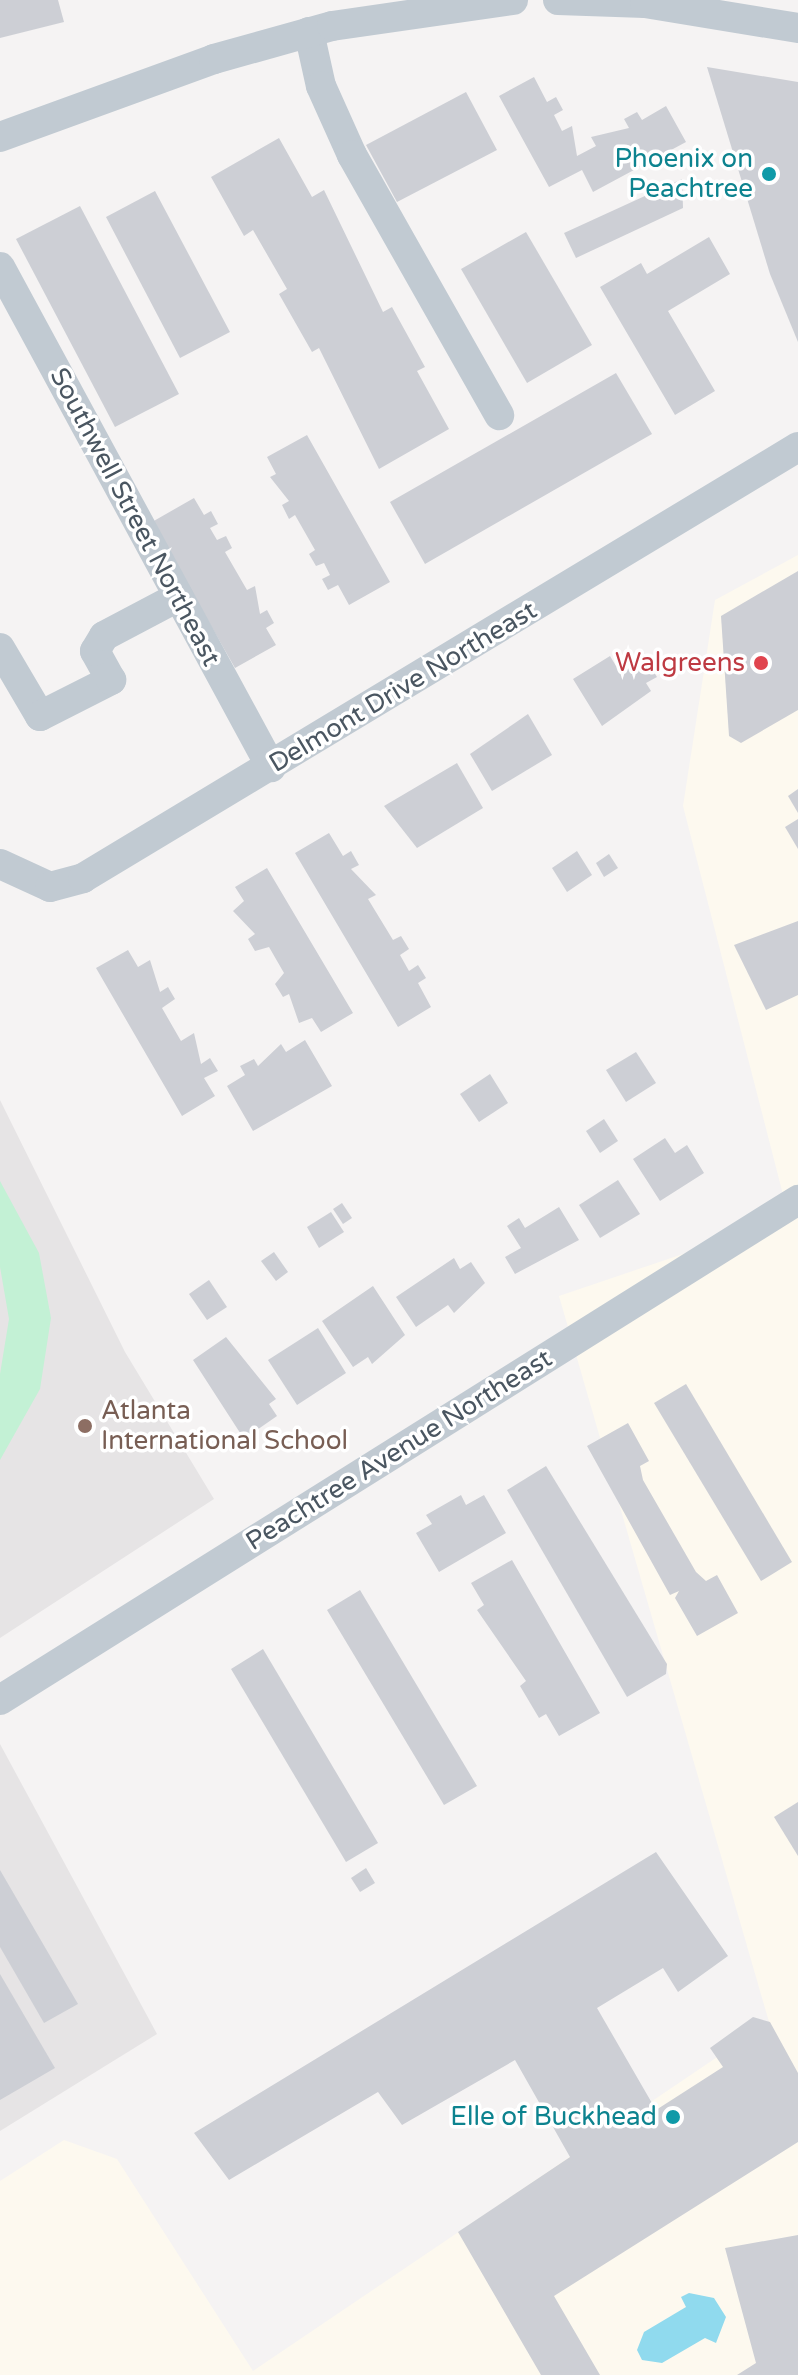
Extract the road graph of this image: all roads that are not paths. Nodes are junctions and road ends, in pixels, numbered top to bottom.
1 (513, 0) edge
2 (558, 0) edge
3 (798, 28) edge
4 (309, 32) junction
5 (0, 137) edge
6 (2, 276) edge
7 (499, 415) dead end
8 (798, 447) edge
9 (178, 597) junction
10 (0, 648) edge
11 (271, 767) junction
12 (0, 864) edge
13 (798, 1200) edge
14 (0, 1700) edge

1 - 4 street
2 - 3 street
4 - 5 street
4 - 7 street
6 - 9 street, Southwell Street Northeast
8 - 11 street, Delmont Drive Northeast
9 - 10 street
9 - 11 street, Southwell Street Northeast
11 - 12 street, Delmont Drive Northeast
13 - 14 street, Peachtree Avenue Northeast

